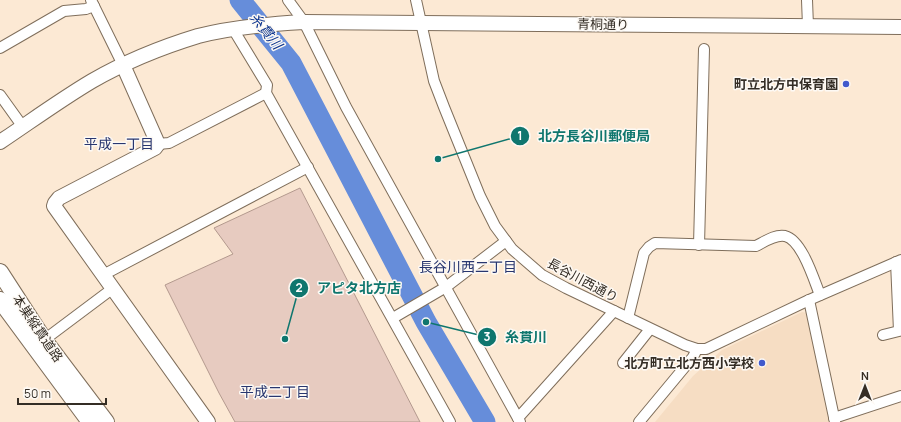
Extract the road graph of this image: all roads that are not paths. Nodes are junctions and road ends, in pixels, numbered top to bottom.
1 (288, 0) edge
2 (416, 0) edge
3 (807, 0) edge
4 (92, 3) edge
5 (304, 22) junction
6 (421, 22) junction
7 (808, 26) junction
8 (901, 27) edge
9 (233, 29) junction
10 (0, 48) edge
11 (704, 50) dead end
12 (123, 65) junction
13 (266, 93) junction
14 (0, 95) edge
15 (23, 127) junction
16 (0, 142) edge
17 (158, 144) junction
18 (308, 167) junction
19 (506, 241) junction
20 (699, 245) junction
21 (899, 261) edge
22 (0, 272) edge
23 (103, 275) junction
24 (112, 289) junction
25 (444, 289) junction
26 (820, 295) junction
27 (0, 300) edge
28 (809, 300) junction
29 (614, 311) junction
30 (395, 317) junction
31 (628, 318) junction
32 (650, 329) junction
33 (883, 335) dead end
34 (44, 340) junction
35 (697, 349) junction
36 (623, 363) dead end
37 (901, 396) edge
38 (519, 420) edge
39 (834, 420) edge
40 (90, 422) edge
41 (106, 422) edge
42 (208, 422) edge
43 (450, 422) edge
44 (639, 422) edge

1 - 5 street
2 - 6 street, 長谷川西通り
3 - 7 street
4 - 10 street
4 - 12 street
5 - 6 street, 青桐通り
5 - 9 street, 青桐通り
5 - 25 street
6 - 7 street, 青桐通り
6 - 19 street, 長谷川西通り
7 - 8 street, 青桐通り
9 - 12 street, 青桐通り
9 - 13 street
11 - 20 street
12 - 15 street, 青桐通り
12 - 17 street
13 - 17 street
13 - 18 street
14 - 15 street
15 - 16 street, 青桐通り
17 - 23 street
18 - 23 street
18 - 30 street
19 - 25 street
19 - 29 street, 長谷川西通り
20 - 26 street
20 - 31 street
21 - 26 street
21 - 33 street
22 - 34 main road, 本巣縦貫道路
23 - 24 street
24 - 34 street
24 - 42 street
25 - 30 street
25 - 38 street
26 - 28 street
27 - 40 main road, 本巣縦貫道路
28 - 35 street
28 - 39 street
29 - 31 street, 長谷川西通り
29 - 38 street
30 - 43 street
31 - 32 street, 長谷川西通り
32 - 35 street, 長谷川西通り
32 - 36 street
34 - 41 main road, 本巣縦貫道路
35 - 44 street
37 - 39 street

